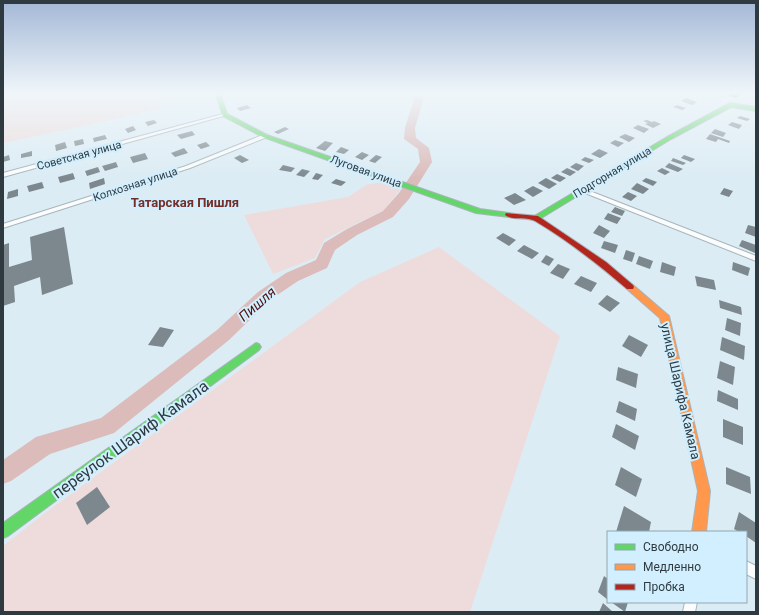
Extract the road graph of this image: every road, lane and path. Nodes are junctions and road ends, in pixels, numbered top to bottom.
1 (204, 121) edge
2 (236, 121) edge
3 (701, 121) edge
4 (265, 136) junction
5 (3, 175) edge
6 (582, 190) junction
7 (535, 218) junction
8 (3, 226) edge
9 (756, 259) edge
10 (256, 347) dead end
11 (3, 531) edge
12 (699, 531) edge
13 (747, 568) edge
14 (756, 573) edge

1 - 5 street, Советская улица
2 - 4 street, Луговая улица
3 - 6 street, Подгорная улица
4 - 7 street, Луговая улица
4 - 8 street, Колхозная улица
6 - 7 street, Подгорная улица
6 - 9 street
7 - 12 street, улица Шарифа Камала
10 - 11 street, переулок Шариф Камала
13 - 14 street

